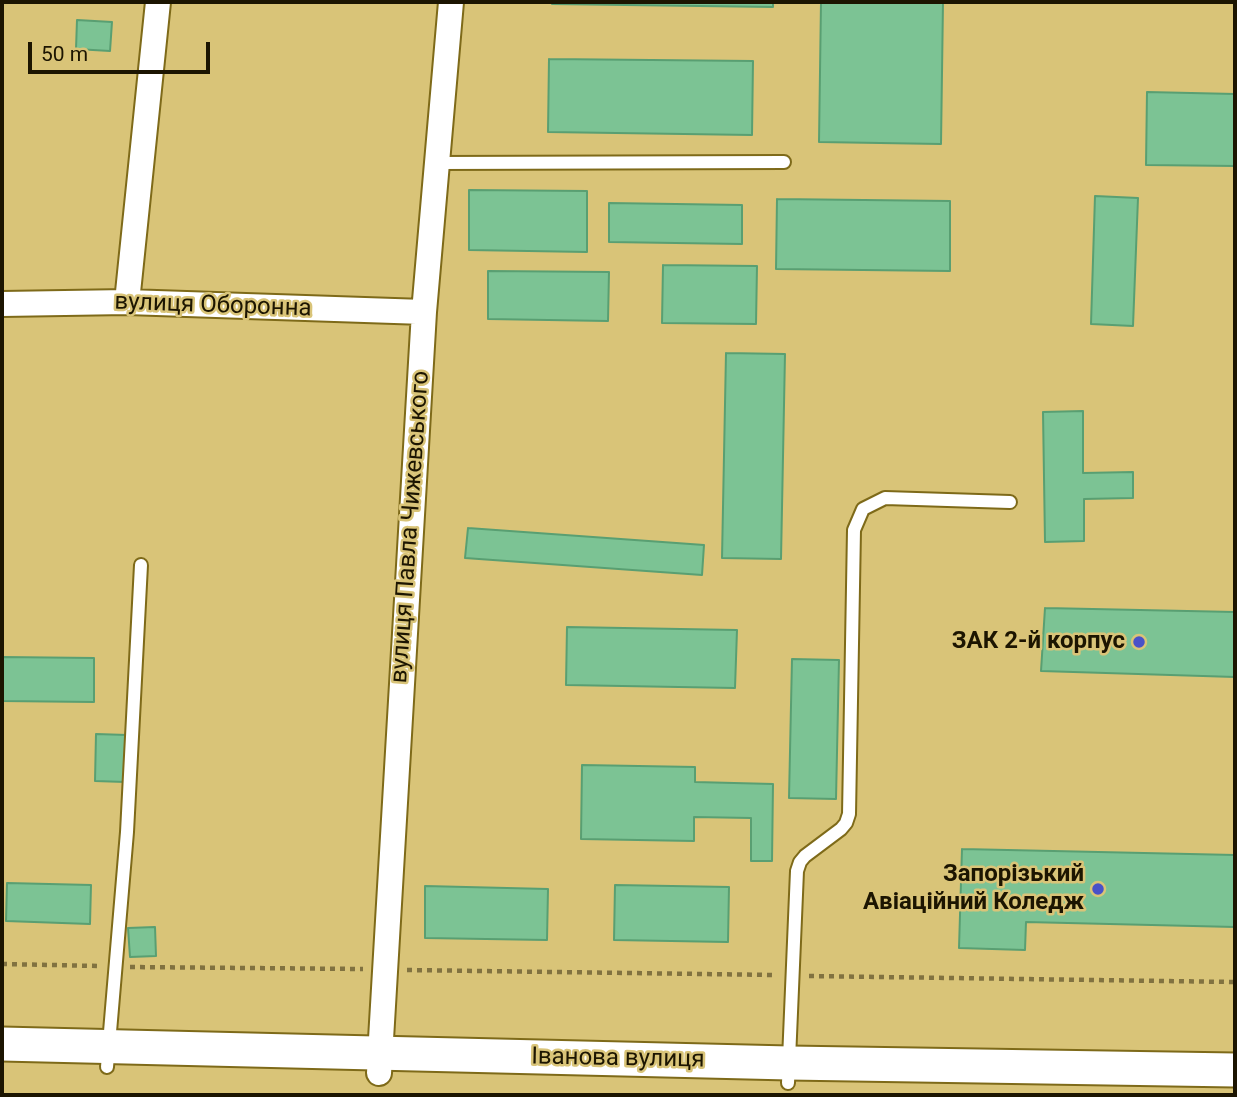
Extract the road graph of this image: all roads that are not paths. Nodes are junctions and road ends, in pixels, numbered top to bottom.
1 (158, 2) edge
2 (451, 2) edge
3 (784, 162) dead end
4 (437, 163) junction
5 (127, 302) junction
6 (2, 304) edge
7 (424, 312) junction
8 (1010, 502) dead end
9 (141, 565) dead end
10 (2, 1044) edge
11 (108, 1057) junction
12 (379, 1063) junction
13 (2, 1065) edge
14 (1235, 1070) edge
15 (789, 1073) junction
16 (1235, 1091) edge

1 - 5 street
2 - 4 street, вулиця Павла Чижевського
3 - 4 lane
4 - 7 street, вулиця Павла Чижевського
5 - 6 street, вулиця Оборонна
5 - 7 street, вулиця Оборонна
7 - 12 street, вулиця Павла Чижевського
8 - 15 lane
9 - 11 lane
10 - 11 main road, Іванова вулиця
11 - 12 main road, Іванова вулиця
11 - 13 main road, Іванова вулиця
12 - 15 main road, Іванова вулиця
14 - 15 main road, Іванова вулиця
15 - 16 main road, Іванова вулиця

